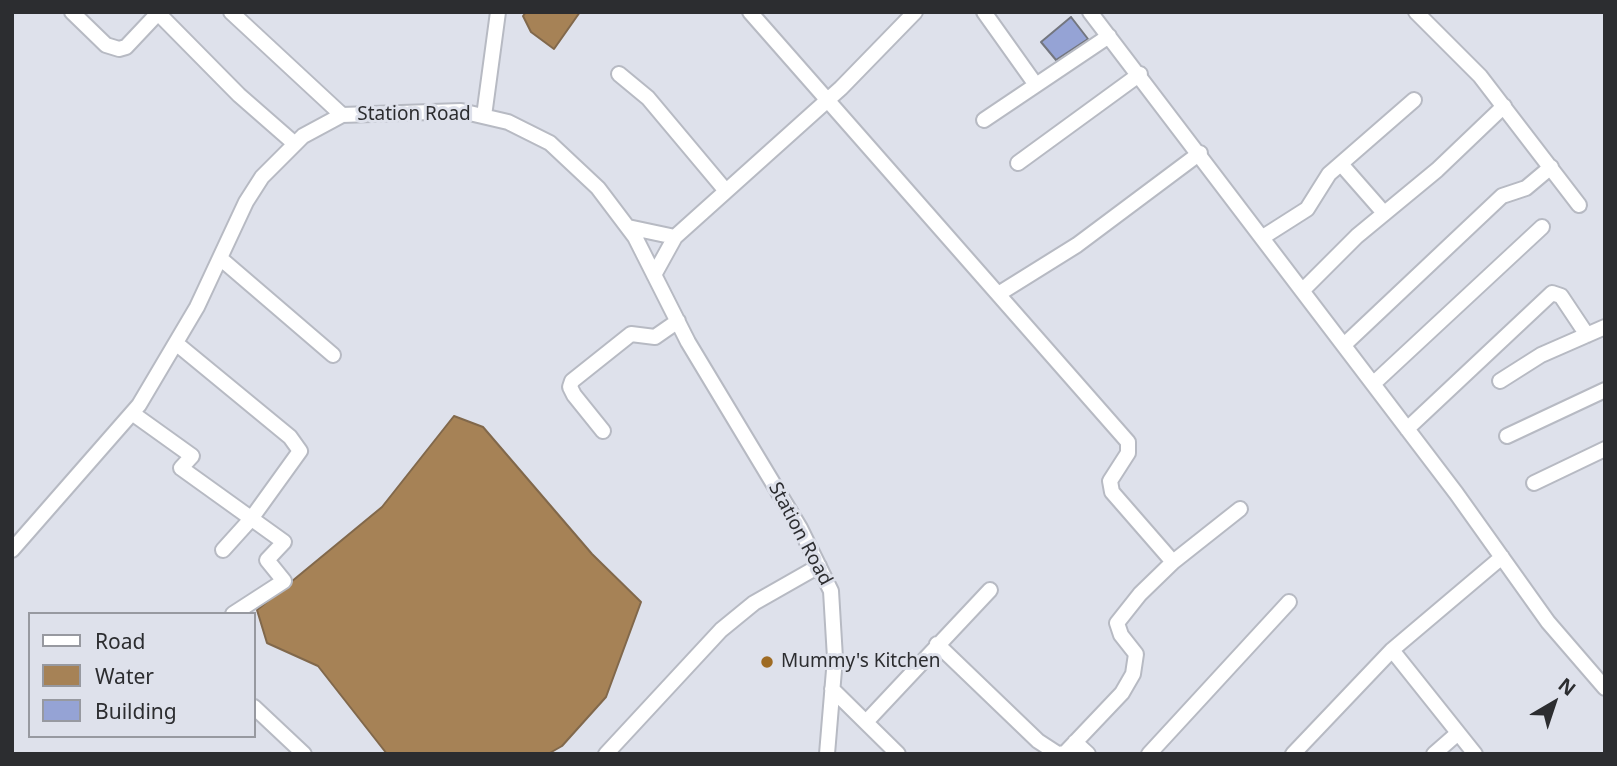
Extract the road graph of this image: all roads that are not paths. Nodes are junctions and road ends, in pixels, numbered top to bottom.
1 (72, 12) edge
2 (231, 12) edge
3 (498, 12) edge
4 (750, 12) edge
5 (891, 12) edge
6 (915, 12) edge
7 (984, 12) edge
8 (1090, 12) edge
9 (1416, 12) edge
10 (159, 13) edge
11 (902, 25) junction
12 (1109, 36) junction
13 (619, 74) dead end
14 (1140, 74) junction
15 (1036, 85) junction
16 (1413, 100) dead end
17 (826, 101) junction
18 (1504, 106) junction
19 (342, 115) junction
20 (484, 116) junction
21 (984, 120) dead end
22 (295, 144) junction
23 (1200, 153) junction
24 (1018, 163) dead end
25 (1341, 164) junction
26 (1551, 167) junction
27 (726, 191) junction
28 (1579, 205) dead end
29 (1384, 213) junction
30 (628, 227) junction
31 (1542, 227) dead end
32 (675, 237) junction
33 (1263, 237) junction
34 (220, 258) junction
35 (654, 275) junction
36 (1303, 290) junction
37 (1000, 293) junction
38 (678, 321) junction
39 (1605, 327) edge
40 (1587, 335) junction
41 (177, 344) junction
42 (1344, 345) junction
43 (333, 355) dead end
44 (1500, 381) dead end
45 (1373, 384) junction
46 (1605, 390) edge
47 (132, 413) junction
48 (1407, 429) junction
49 (603, 431) dead end
50 (1507, 436) dead end
51 (1605, 449) edge
52 (1534, 483) dead end
53 (1240, 509) dead end
54 (251, 519) junction
55 (12, 550) edge
56 (223, 550) dead end
57 (1502, 557) junction
58 (1173, 562) junction
59 (819, 566) junction
60 (990, 590) dead end
61 (1289, 602) dead end
62 (236, 612) edge
63 (937, 645) junction
64 (1392, 650) junction
65 (1605, 688) edge
66 (832, 689) junction
67 (256, 709) edge
68 (866, 722) junction
69 (1458, 733) junction
70 (1075, 742) junction
71 (304, 754) edge
72 (606, 754) edge
73 (827, 754) edge
74 (898, 754) edge
75 (1059, 754) edge
76 (1088, 754) edge
77 (1149, 754) edge
78 (1293, 754) edge
79 (1434, 754) edge
80 (1475, 754) edge

1 - 10 street
2 - 19 street
3 - 20 street
4 - 17 street
5 - 11 street
6 - 11 street
7 - 15 street
8 - 12 street
9 - 18 street
10 - 22 street
11 - 17 street
12 - 14 street
12 - 15 street
13 - 27 street
14 - 23 street
14 - 24 street
15 - 21 street
16 - 25 street
17 - 27 street
17 - 37 street
18 - 26 street
18 - 29 street
19 - 20 street, Station Road
19 - 22 street, Station Road
20 - 30 street, Station Road
22 - 34 street, Station Road
23 - 33 street
23 - 37 street
25 - 29 street
25 - 33 street
26 - 28 street
26 - 42 street
27 - 32 street
29 - 36 street
30 - 32 street
30 - 35 street, Station Road
31 - 45 street
32 - 35 street
33 - 36 street
34 - 41 street, Station Road
34 - 43 street
35 - 38 street, Station Road
36 - 42 street
37 - 58 street
38 - 49 street
38 - 59 street, Station Road
39 - 40 street
40 - 44 street
40 - 48 street
41 - 47 street, Station Road
41 - 54 street
42 - 45 street
45 - 48 street
46 - 50 street
47 - 54 street
47 - 55 street, Station Road
48 - 57 street
51 - 52 street
53 - 58 street
54 - 56 street
54 - 62 street
57 - 64 street
57 - 65 street
58 - 70 street
59 - 66 street, Station Road
59 - 72 street
60 - 63 street
61 - 77 street
63 - 68 street
63 - 75 street
64 - 69 street
64 - 78 street
66 - 68 street
66 - 73 street, Station Road
67 - 71 street
68 - 74 street
69 - 79 street
69 - 80 street
70 - 75 street
70 - 76 street

